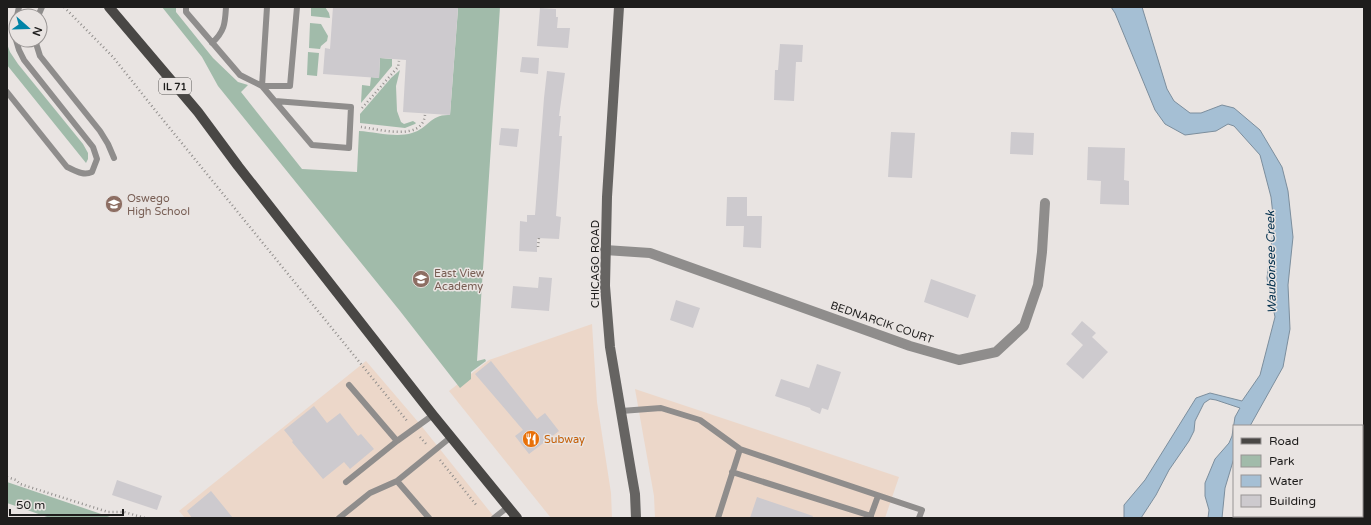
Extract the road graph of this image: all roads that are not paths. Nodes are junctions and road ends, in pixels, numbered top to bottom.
1 (110, 7) edge
2 (186, 7) edge
3 (226, 7) edge
4 (267, 7) edge
5 (297, 7) edge
6 (619, 7) edge
7 (212, 43) junction
8 (18, 48) edge
9 (38, 48) edge
10 (262, 86) junction
11 (7, 92) edge
12 (275, 101) junction
13 (114, 158) dead end
14 (1045, 203) dead end
15 (605, 250) junction
16 (349, 386) dead end
17 (621, 412) junction
18 (433, 415) junction
19 (452, 437) junction
20 (397, 441) junction
21 (740, 449) junction
22 (732, 472) junction
23 (397, 481) junction
24 (346, 482) dead end
25 (878, 496) junction
26 (508, 507) junction
27 (871, 517) edge
28 (339, 518) edge
29 (429, 518) edge
30 (494, 518) edge
31 (517, 518) edge
32 (636, 518) edge
33 (718, 518) edge
34 (919, 518) edge

1 - 18 main road, IL 71
2 - 7 lane
3 - 7 lane
4 - 10 lane
5 - 10 lane
6 - 15 main road, CHICAGO ROAD
7 - 10 lane
8 - 11 lane
9 - 13 lane
10 - 12 lane
12 - 12 lane
14 - 15 street, BEDNARCIK COURT
15 - 17 main road, CHICAGO ROAD
16 - 20 lane
17 - 21 lane
17 - 32 main road, CHICAGO ROAD
18 - 19 main road, IL 71
18 - 20 lane
19 - 23 lane
19 - 26 main road, IL 71
20 - 24 lane
21 - 22 lane
21 - 25 lane
22 - 27 lane
22 - 33 lane
23 - 28 lane
23 - 29 lane
25 - 27 lane
25 - 34 lane
26 - 30 lane
26 - 31 main road, IL 71

